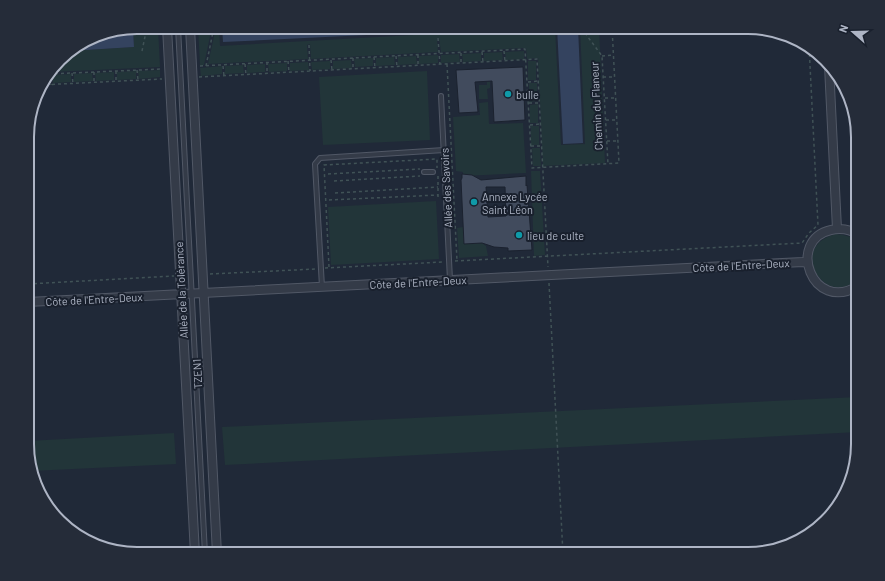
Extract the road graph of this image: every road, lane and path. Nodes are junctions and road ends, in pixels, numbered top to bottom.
1 (146, 34) edge
2 (167, 34) edge
3 (178, 34) edge
4 (190, 34) edge
5 (213, 34) edge
6 (586, 34) edge
7 (612, 34) edge
8 (438, 38) dead end
9 (309, 45) dead end
10 (504, 50) junction
11 (142, 51) dead end
12 (482, 51) junction
13 (461, 52) junction
14 (439, 53) junction
15 (418, 54) junction
16 (809, 54) edge
17 (613, 55) junction
18 (396, 56) junction
19 (602, 56) junction
20 (374, 57) junction
21 (353, 58) junction
22 (331, 59) junction
23 (310, 60) junction
24 (526, 60) junction
25 (288, 61) junction
26 (505, 61) junction
27 (266, 62) junction
28 (483, 62) junction
29 (461, 63) junction
30 (245, 64) junction
31 (447, 64) junction
32 (223, 65) junction
33 (440, 65) junction
34 (206, 66) junction
35 (418, 66) junction
36 (397, 67) junction
37 (375, 68) junction
38 (137, 69) junction
39 (353, 69) junction
40 (116, 70) junction
41 (332, 70) junction
42 (310, 71) junction
43 (94, 72) junction
44 (289, 72) junction
45 (56, 73) edge
46 (72, 73) junction
47 (246, 74) junction
48 (267, 74) junction
49 (829, 74) edge
50 (224, 76) junction
51 (603, 77) junction
52 (614, 77) junction
53 (51, 80) edge
54 (138, 80) junction
55 (116, 81) junction
56 (538, 81) junction
57 (94, 82) junction
58 (527, 82) junction
59 (73, 84) junction
60 (48, 85) edge
61 (52, 85) junction
62 (441, 96) dead end
63 (604, 98) junction
64 (615, 98) junction
65 (528, 103) junction
66 (539, 103) junction
67 (606, 120) junction
68 (616, 120) junction
69 (540, 124) junction
70 (530, 125) junction
71 (607, 141) junction
72 (618, 141) junction
73 (530, 146) junction
74 (541, 146) junction
75 (444, 150) junction
76 (608, 164) junction
77 (542, 168) junction
78 (424, 172) junction
79 (434, 172) junction
80 (328, 174) dead end
81 (334, 180) dead end
82 (438, 187) junction
83 (335, 193) dead end
84 (438, 195) junction
85 (328, 200) dead end
86 (438, 200) dead end
87 (837, 229) junction
88 (851, 232) edge
89 (547, 257) junction
90 (457, 261) junction
91 (450, 262) junction
92 (807, 263) junction
93 (321, 268) junction
94 (329, 268) junction
95 (203, 275) junction
96 (548, 275) junction
97 (180, 276) junction
98 (450, 280) junction
99 (34, 284) edge
100 (322, 287) junction
101 (851, 290) edge
102 (203, 293) junction
103 (180, 294) junction
104 (193, 294) junction
105 (34, 302) edge
106 (194, 547) edge
107 (206, 547) edge
108 (217, 547) edge
109 (562, 547) edge

1 - 11 path
2 - 97 street, Allée de la Tolérance
3 - 104 lane, TZEN1
4 - 95 street, Allée de la Tolérance
5 - 34 path
6 - 19 path, Chemin du Flaneur
7 - 17 path
8 - 14 path
9 - 23 path
10 - 12 path
10 - 24 path
10 - 26 path
12 - 13 path
12 - 28 path
13 - 14 path
13 - 29 path
14 - 15 path
14 - 33 path
15 - 18 path
15 - 35 path
16 - 89 path
17 - 19 path
17 - 52 path
18 - 20 path
18 - 36 path
19 - 51 path, Chemin du Flaneur
20 - 21 path
20 - 37 path
21 - 22 path
21 - 39 path
22 - 23 path
22 - 41 path
23 - 25 path
23 - 42 path
24 - 26 path
24 - 56 path
24 - 58 path
25 - 27 path
25 - 44 path
26 - 28 path
27 - 30 path
27 - 48 path
28 - 29 path
29 - 31 path
30 - 32 path
30 - 47 path
31 - 33 path
31 - 90 path
32 - 34 path
32 - 50 path
33 - 35 path
34 - 50 path
35 - 36 path
36 - 37 path
37 - 39 path
38 - 40 path
38 - 54 path
38 - 54 path
39 - 41 path
40 - 43 path
40 - 55 path
41 - 42 path
42 - 44 path
43 - 46 path
43 - 57 path
44 - 48 path
45 - 46 path
46 - 59 path
47 - 48 path
47 - 50 path
49 - 87 street
51 - 52 path
51 - 63 path, Chemin du Flaneur
52 - 64 path
53 - 61 path
54 - 55 path
55 - 57 path
56 - 58 path
56 - 66 path
57 - 59 path
58 - 65 path
59 - 61 path
60 - 61 path
62 - 75 lane, Allée des Savoirs
63 - 64 path
63 - 67 path, Chemin du Flaneur
64 - 68 path
65 - 66 path
65 - 70 path
66 - 69 path
67 - 68 path
67 - 71 path, Chemin du Flaneur
68 - 72 path
69 - 70 path
69 - 74 path
70 - 73 path
71 - 72 path
71 - 76 path, Chemin du Flaneur
72 - 76 path
73 - 74 path
73 - 77 path
74 - 77 path
75 - 91 lane, Allée des Savoirs
75 - 93 lane
76 - 77 path
77 - 89 path
78 - 79 lane
78 - 80 path
78 - 81 path
79 - 82 path
79 - 94 path
82 - 83 path
82 - 84 path
84 - 85 path
84 - 86 path
87 - 88 street
87 - 92 street
89 - 90 path
89 - 96 path
90 - 91 path
91 - 94 path
91 - 98 lane, Allée des Savoirs
92 - 96 street, Côte de l'Entre-Deux
92 - 101 street
93 - 94 path
93 - 95 path
93 - 100 lane
95 - 102 street, Allée de la Tolérance
96 - 98 street, Côte de l'Entre-Deux
96 - 109 path
97 - 99 path
97 - 103 street, Allée de la Tolérance
98 - 100 street, Côte de l'Entre-Deux
100 - 102 street, Côte de l'Entre-Deux
102 - 104 street, Côte de l'Entre-Deux
102 - 108 street, Allée de la Tolérance
103 - 104 street, Côte de l'Entre-Deux
103 - 105 street, Côte de l'Entre-Deux
103 - 106 street, Allée de la Tolérance
104 - 107 lane, TZEN1

